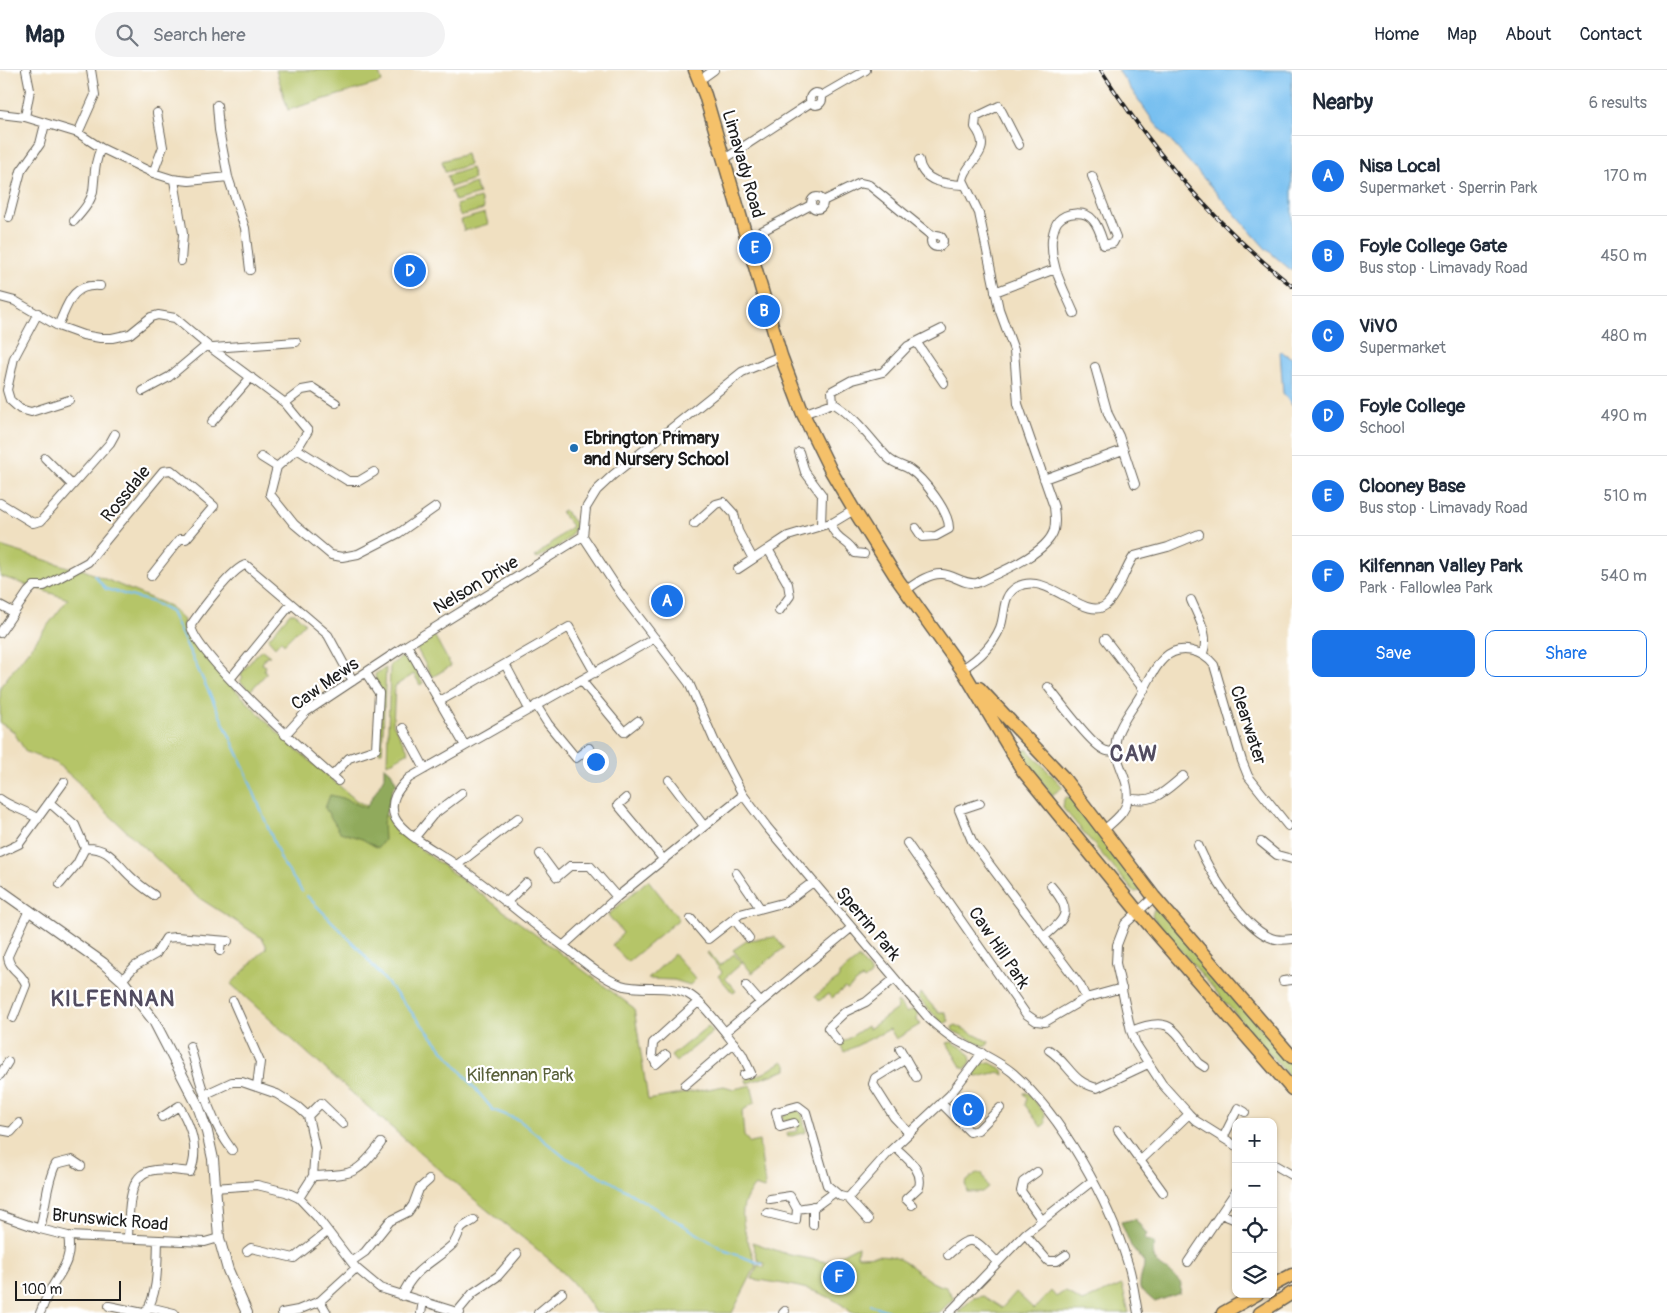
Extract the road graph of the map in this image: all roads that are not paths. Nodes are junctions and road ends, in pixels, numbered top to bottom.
1 (26, 70) edge
2 (91, 70) edge
3 (714, 70) edge
4 (866, 70) edge
5 (697, 75) edge
6 (217, 105) dead end
7 (158, 113) dead end
8 (0, 114) edge
9 (25, 117) junction
10 (45, 124) junction
11 (78, 134) junction
12 (1019, 145) dead end
13 (101, 148) junction
14 (723, 160) junction
15 (919, 160) dead end
16 (153, 173) junction
17 (1092, 176) dead end
18 (228, 177) junction
19 (172, 179) junction
20 (965, 186) junction
21 (9, 217) dead end
22 (74, 221) dead end
23 (933, 237) dead end
24 (747, 239) junction
25 (181, 261) dead end
26 (1054, 269) junction
27 (250, 270) dead end
28 (100, 286) dead end
29 (995, 292) junction
30 (0, 297) edge
31 (38, 313) junction
32 (1074, 313) dead end
33 (58, 326) junction
34 (942, 328) dead end
35 (296, 342) dead end
36 (917, 343) junction
37 (210, 346) junction
38 (781, 356) junction
39 (1095, 367) dead end
40 (250, 377) junction
41 (944, 383) dead end
42 (143, 391) dead end
43 (69, 400) dead end
44 (285, 403) junction
45 (336, 403) dead end
46 (833, 403) junction
47 (803, 414) junction
48 (212, 422) dead end
49 (115, 434) dead end
50 (297, 449) junction
51 (1122, 450) junction
52 (799, 452) dead end
53 (261, 457) dead end
54 (45, 458) dead end
55 (277, 467) junction
56 (374, 472) dead end
57 (1044, 479) junction
58 (1135, 484) dead end
59 (72, 485) junction
60 (0, 503) edge
61 (436, 507) dead end
62 (854, 510) junction
63 (830, 523) junction
64 (694, 524) dead end
65 (821, 525) junction
66 (916, 528) dead end
67 (1200, 534) dead end
68 (584, 536) junction
69 (768, 549) junction
70 (864, 554) dead end
71 (753, 559) junction
72 (738, 569) dead end
73 (151, 576) dead end
74 (905, 591) junction
75 (1191, 600) dead end
76 (291, 604) junction
77 (0, 605) edge
78 (779, 611) dead end
79 (13, 612) junction
80 (0, 633) edge
81 (655, 638) junction
82 (1105, 639) dead end
83 (407, 645) junction
84 (1203, 653) junction
85 (385, 661) joint
86 (505, 664) junction
87 (963, 672) junction
88 (366, 673) junction
89 (595, 673) junction
90 (230, 679) junction
91 (581, 680) junction
92 (353, 681) junction
93 (1048, 687) dead end
94 (1144, 690) junction
95 (440, 701) junction
96 (533, 707) junction
97 (638, 721) dead end
98 (402, 728) dead end
99 (285, 735) junction
100 (465, 746) junction
101 (588, 748) dead end
102 (1115, 751) junction
103 (425, 769) junction
104 (1183, 776) dead end
105 (669, 780) dead end
106 (64, 782) dead end
107 (462, 793) dead end
108 (743, 795) junction
109 (626, 798) dead end
110 (1128, 798) junction
111 (0, 799) edge
112 (50, 803) junction
113 (980, 803) dead end
114 (518, 818) dead end
115 (38, 819) junction
116 (704, 826) junction
117 (1288, 826) dead end
118 (1103, 831) junction
119 (415, 837) junction
120 (907, 842) dead end
121 (1261, 842) dead end
122 (1198, 845) dead end
123 (85, 848) junction
124 (0, 853) edge
125 (540, 854) dead end
126 (1292, 859) edge
127 (664, 860) junction
128 (457, 865) junction
129 (736, 873) dead end
130 (526, 882) dead end
131 (813, 882) junction
132 (60, 884) dead end
133 (1052, 886) dead end
134 (0, 890) edge
135 (154, 895) dead end
136 (1154, 897) junction
137 (617, 898) junction
138 (506, 903) junction
139 (760, 908) junction
140 (29, 910) junction
141 (1138, 912) junction
142 (691, 919) dead end
143 (734, 919) junction
144 (851, 928) junction
145 (1044, 937) junction
146 (749, 938) dead end
147 (1292, 939) edge
148 (563, 946) junction
149 (220, 951) dead end
150 (122, 980) junction
151 (894, 980) junction
152 (1292, 980) edge
153 (1283, 981) dead end
154 (746, 986) dead end
155 (1122, 988) junction
156 (1086, 998) junction
157 (233, 1001) dead end
158 (698, 1002) junction
159 (760, 1002) junction
160 (24, 1016) dead end
161 (1131, 1031) junction
162 (725, 1032) junction
163 (838, 1042) dead end
164 (734, 1043) junction
165 (190, 1046) dead end
166 (900, 1049) dead end
167 (1048, 1050) dead end
168 (982, 1053) junction
169 (666, 1055) dead end
170 (1292, 1057) edge
171 (906, 1059) junction
172 (8, 1062) dead end
173 (1148, 1064) junction
174 (1205, 1067) dead end
175 (0, 1075) edge
176 (744, 1075) dead end
177 (916, 1077) dead end
178 (685, 1085) dead end
179 (258, 1086) junction
180 (1292, 1089) edge
181 (206, 1094) junction
182 (941, 1103) junction
183 (1000, 1108) dead end
184 (1245, 1112) dead end
185 (1189, 1114) junction
186 (162, 1116) dead end
187 (308, 1116) junction
188 (18, 1123) dead end
189 (343, 1124) dead end
190 (794, 1124) dead end
191 (0, 1130) edge
192 (1118, 1130) dead end
193 (910, 1133) junction
194 (1223, 1138) junction
195 (381, 1143) dead end
196 (1232, 1144) edge
197 (895, 1147) junction
198 (232, 1150) dead end
199 (1140, 1160) junction
200 (81, 1166) dead end
201 (1277, 1166) edge
202 (1037, 1172) dead end
203 (1292, 1175) edge
204 (313, 1176) junction
205 (429, 1180) dead end
206 (1092, 1181) junction
207 (214, 1188) junction
208 (835, 1192) junction
209 (1163, 1192) dead end
210 (1232, 1197) edge
211 (299, 1198) junction
212 (848, 1198) junction
213 (770, 1199) dead end
214 (912, 1205) dead end
215 (813, 1206) junction
216 (797, 1209) junction
217 (767, 1213) dead end
218 (1221, 1214) junction
219 (0, 1215) edge
220 (1232, 1218) edge
221 (1041, 1219) junction
222 (474, 1220) dead end
223 (868, 1220) dead end
224 (813, 1225) dead end
225 (40, 1229) junction
226 (327, 1232) junction
227 (1025, 1234) junction
228 (68, 1236) junction
229 (128, 1238) junction
230 (219, 1238) junction
231 (158, 1240) junction
232 (247, 1251) dead end
233 (517, 1254) dead end
234 (948, 1255) dead end
235 (1066, 1255) dead end
236 (996, 1261) junction
237 (1188, 1262) dead end
238 (354, 1264) junction
239 (1292, 1275) edge
240 (1277, 1283) edge
241 (562, 1293) dead end
242 (1292, 1293) edge
243 (402, 1296) junction
244 (1250, 1298) edge
245 (320, 1301) junction
246 (423, 1301) junction
247 (1136, 1301) junction
248 (109, 1306) dead end
249 (146, 1311) edge
250 (459, 1312) edge
251 (40, 1313) edge
252 (174, 1313) edge
253 (247, 1313) edge
254 (282, 1313) edge
255 (327, 1313) edge
256 (421, 1313) edge
257 (538, 1313) edge
258 (949, 1313) edge
259 (1138, 1313) edge
260 (1143, 1313) edge
261 (1223, 1313) edge
262 (1260, 1313) edge

1 - 9 street
2 - 11 street
3 - 5 street
4 - 14 street
5 - 14 highway, Limavady Road
6 - 18 street
7 - 16 street
8 - 9 street
9 - 10 street
10 - 11 street
10 - 21 street
11 - 13 street
12 - 20 street
13 - 16 street
13 - 22 street
14 - 24 highway, Limavady Road
15 - 20 street
16 - 19 street
17 - 26 street
18 - 19 street
18 - 27 street
19 - 25 street
20 - 29 street
23 - 24 street
24 - 38 highway, Limavady Road
26 - 29 street
26 - 32 street
28 - 33 street
29 - 57 street
30 - 31 street
31 - 33 street
31 - 43 street
33 - 37 street
34 - 36 street
35 - 37 street
36 - 41 street
36 - 46 street
37 - 40 street
37 - 42 street
38 - 47 highway, Limavady Road
38 - 68 street
39 - 51 street
40 - 44 street
40 - 48 street
44 - 45 street
44 - 50 street
46 - 47 street
46 - 66 street
47 - 62 highway, Limavady Road
49 - 59 street
50 - 55 street
50 - 56 street
51 - 57 street
51 - 58 street
52 - 65 street
53 - 55 street
54 - 59 street
55 - 61 street
57 - 74 street
59 - 60 street
62 - 63 street
62 - 74 highway, Limavady Road
63 - 65 street
63 - 70 street
64 - 71 street
65 - 69 street
67 - 87 street
68 - 81 street, Sperrin Park
68 - 83 street, Nelson Drive
69 - 71 street
69 - 78 street
71 - 72 street
73 - 79 street, Rossdale
74 - 87 highway, Limavady Road
75 - 84 street
76 - 90 street
76 - 90 street
76 - 92 street
77 - 79 street
79 - 80 street, Rossdale
81 - 89 street
81 - 108 street, Sperrin Park
82 - 94 street
83 - 85 street, Nelson Drive
83 - 95 street
84 - 94 street
84 - 117 street, Clearwater
85 - 88 street, Caw Mews
86 - 89 street
86 - 95 street
86 - 96 street
87 - 118 highway
87 - 141 highway
88 - 92 street, Caw Mews
88 - 99 street
89 - 91 street
90 - 99 street
91 - 96 street
91 - 97 street
92 - 99 street, Caw Mews
93 - 102 street
94 - 102 street
95 - 100 street
96 - 100 street
96 - 101 street
98 - 103 street
100 - 103 street
102 - 110 street
103 - 119 street
104 - 110 street
105 - 116 street
106 - 112 street
107 - 119 street
108 - 116 street
108 - 131 street, Sperrin Park
109 - 127 street
110 - 118 street
111 - 115 street
112 - 115 street
112 - 123 street
113 - 145 street
114 - 128 street
115 - 124 street
116 - 127 street
118 - 136 highway
119 - 128 street
120 - 156 street, Caw Hill Park
121 - 126 street
122 - 147 street
123 - 132 street
123 - 135 street
125 - 137 street
127 - 137 street
128 - 138 street
129 - 139 street
130 - 138 street
131 - 139 street
131 - 144 street, Sperrin Park
133 - 145 street
134 - 140 street
136 - 141 street
136 - 170 highway
137 - 148 street
138 - 148 street
139 - 143 street
140 - 150 street
140 - 160 street
141 - 155 street
141 - 180 highway
142 - 143 street
143 - 146 street
144 - 151 street, Sperrin Park
144 - 159 street
145 - 156 street
148 - 158 street
149 - 150 street
150 - 207 street
151 - 163 street
151 - 168 street, Sperrin Park
152 - 153 street
154 - 159 street
155 - 156 street, Caw Hill Park
155 - 161 street
157 - 179 street
158 - 162 street
158 - 169 street
159 - 162 street
161 - 173 street
161 - 174 street
162 - 164 street
164 - 176 street
164 - 178 street
165 - 181 street
166 - 171 street
167 - 173 street
168 - 182 street
168 - 206 street, Sperrin Park
171 - 177 street
171 - 193 street
172 - 175 street
173 - 185 street
179 - 181 street
179 - 187 street
181 - 198 street
182 - 183 street
182 - 193 street
184 - 194 street
185 - 194 street
185 - 199 street
186 - 229 street
187 - 189 street
187 - 204 street
188 - 191 street
190 - 208 street
192 - 199 street
193 - 197 street
194 - 196 street
195 - 204 street
197 - 212 street
197 - 214 street
199 - 209 street
200 - 225 street
201 - 203 street
202 - 221 street
204 - 211 street
205 - 238 street
206 - 221 street
206 - 247 street, Sperrin Park
207 - 211 street
207 - 230 street
208 - 212 street
208 - 215 street
210 - 218 street
211 - 226 street
212 - 223 street
213 - 216 street
215 - 216 street
215 - 224 street
216 - 217 street
218 - 220 street
218 - 237 street
219 - 225 street, Brunswick Road
221 - 227 street
222 - 243 street
225 - 228 street, Brunswick Road
226 - 232 street
226 - 238 street
227 - 235 street
227 - 236 street
228 - 229 street, Brunswick Road
228 - 251 street
229 - 231 street, Brunswick Road
230 - 231 street, Brunswick Road
230 - 253 street
231 - 249 street
233 - 250 street
234 - 236 street
236 - 258 street
238 - 243 street
238 - 245 street
239 - 240 highway
241 - 257 street
242 - 262 highway
243 - 246 street
244 - 261 highway
245 - 254 street
245 - 255 street
246 - 250 street
246 - 256 street
247 - 259 street, Sperrin Park
247 - 260 street, Sperrin Park
248 - 249 street
249 - 252 street

